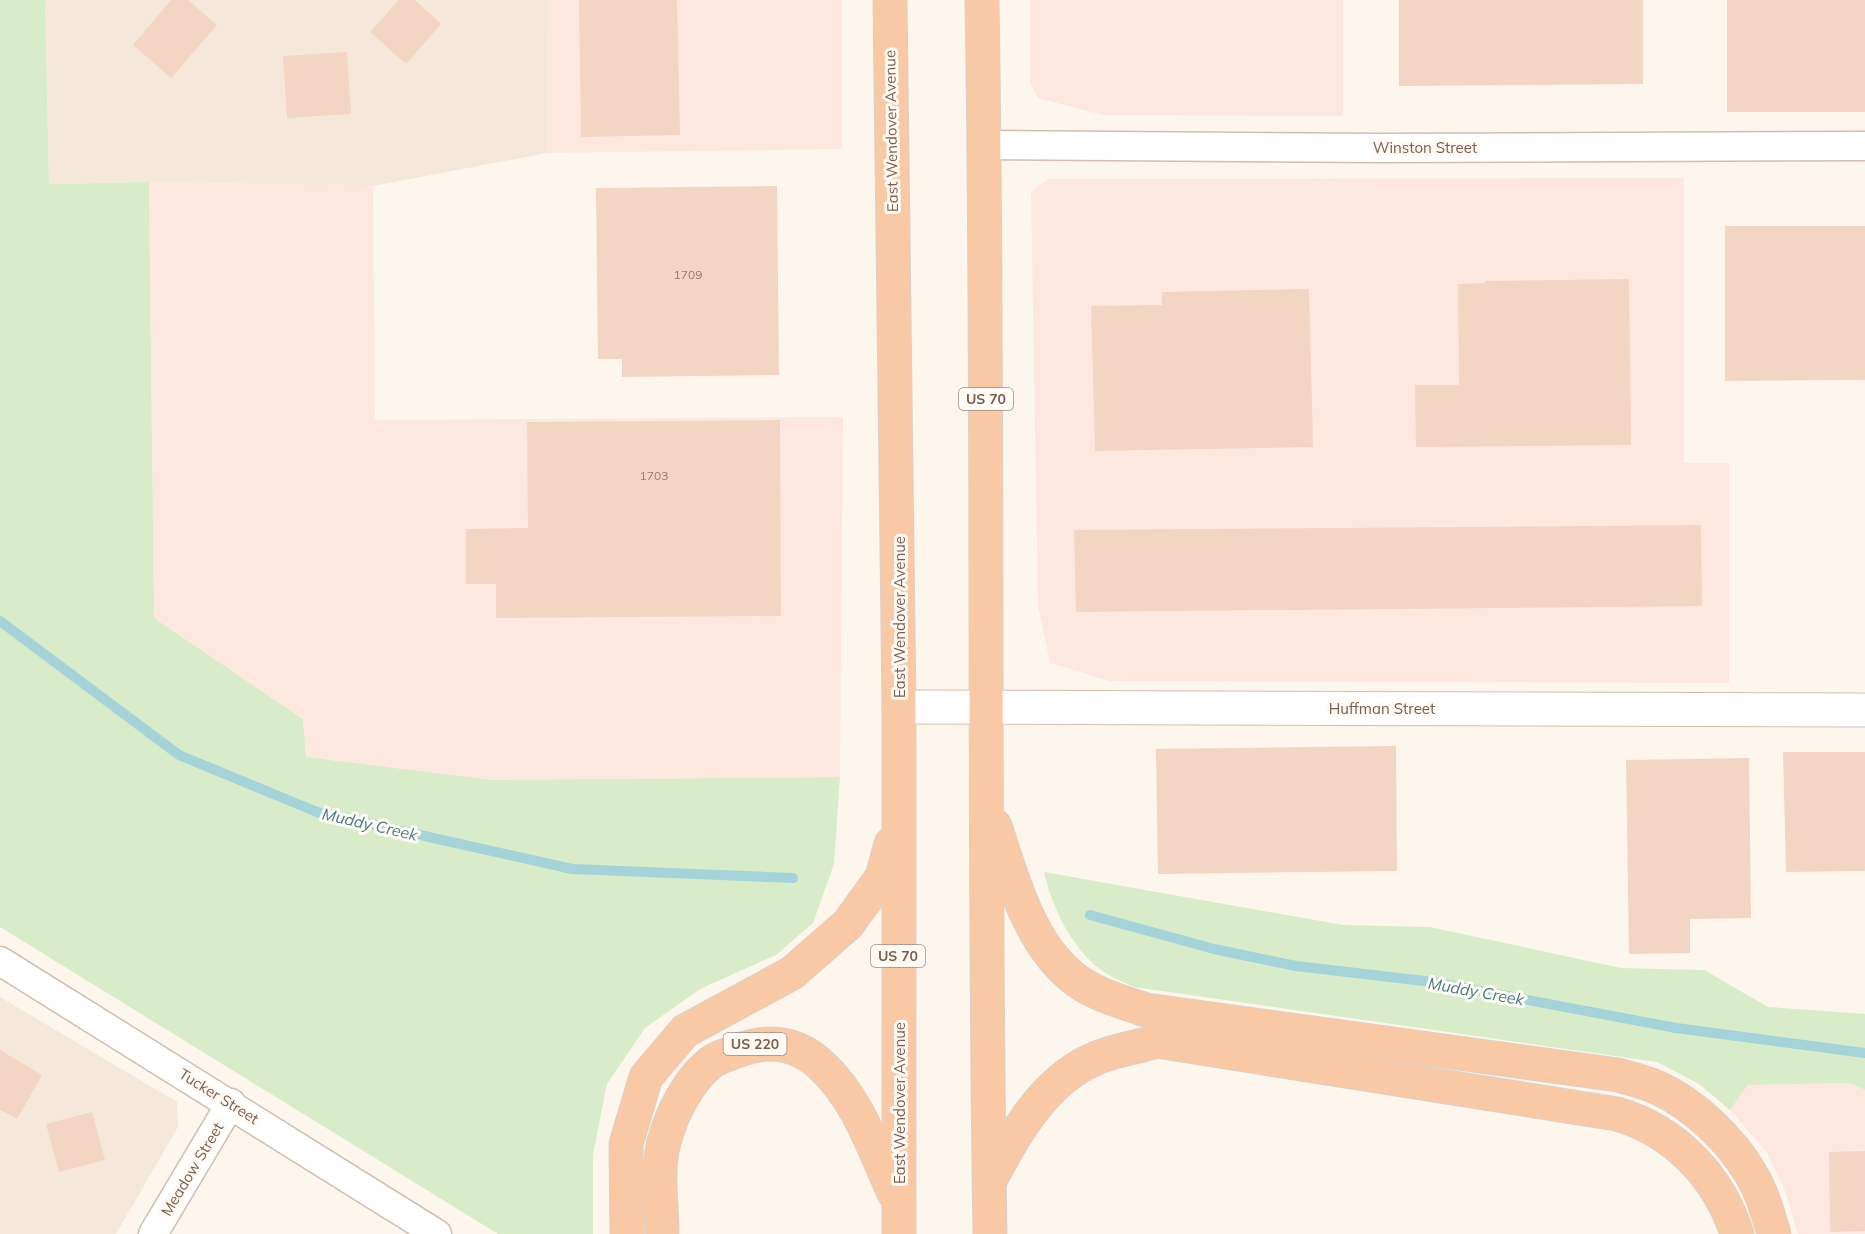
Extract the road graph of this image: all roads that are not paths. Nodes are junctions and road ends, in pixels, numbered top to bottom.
1 (891, 0) edge
2 (982, 0) edge
3 (985, 145) junction
4 (1865, 146) edge
5 (899, 707) junction
6 (986, 708) junction
7 (1865, 710) edge
8 (986, 797) junction
9 (898, 819) junction
10 (0, 961) edge
11 (231, 1103) junction
12 (990, 1182) junction
13 (899, 1220) edge
14 (153, 1234) edge
15 (437, 1234) edge
16 (627, 1234) edge
17 (663, 1234) edge
18 (990, 1234) edge
19 (1737, 1234) edge
20 (1774, 1234) edge

1 - 5 highway, East Wendover Avenue / US 70
2 - 3 highway, US 70
3 - 4 street, Winston Street
3 - 6 highway, US 70
5 - 6 street, Huffman Street
5 - 9 highway, East Wendover Avenue / US 70
6 - 7 street, Huffman Street
6 - 8 highway, US 70
8 - 12 highway, US 70
8 - 20 highway
9 - 13 highway, East Wendover Avenue / US 70
9 - 16 highway
10 - 11 street, Tucker Street
11 - 14 street, Meadow Street
11 - 15 street, Tucker Street
12 - 18 highway, US 70
12 - 19 highway
13 - 17 highway, US 220

